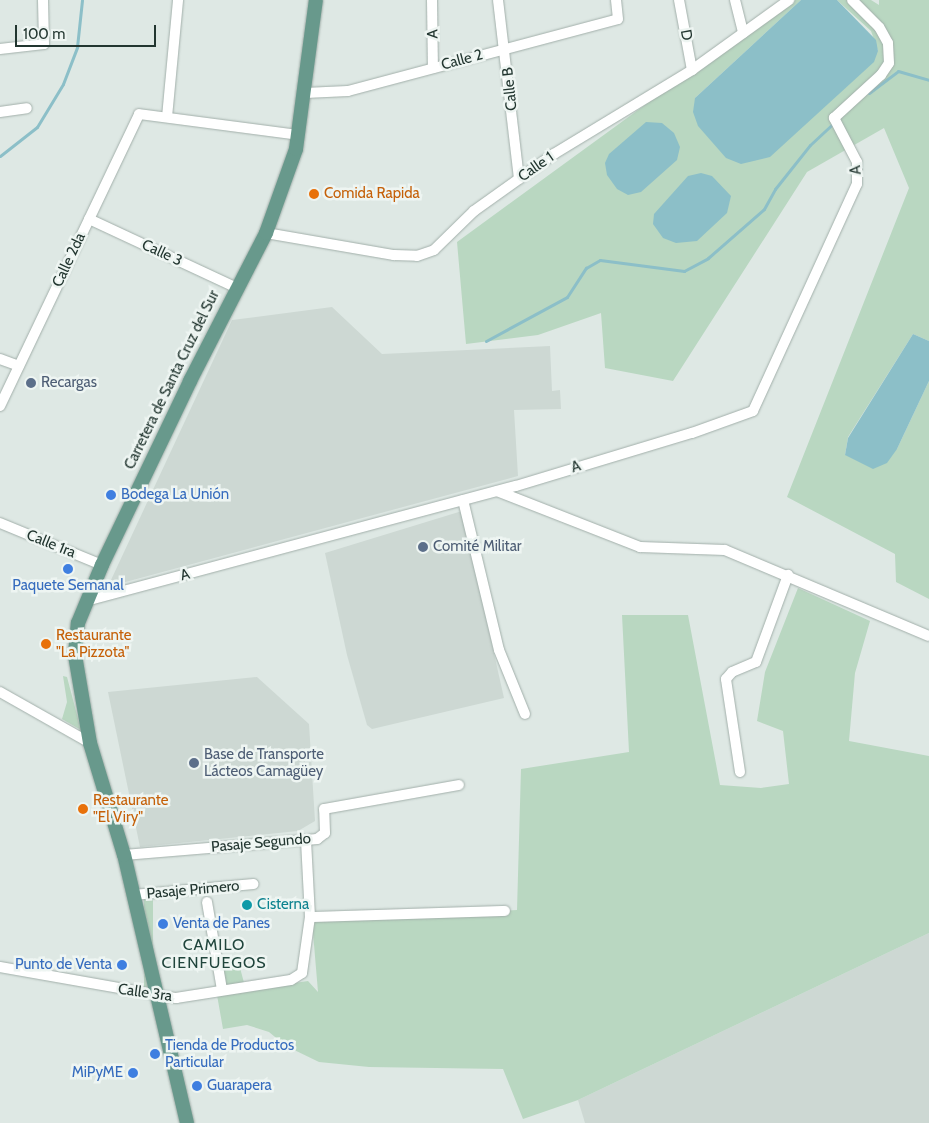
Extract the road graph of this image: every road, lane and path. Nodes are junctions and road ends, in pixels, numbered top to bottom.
1 (43, 0) edge
2 (178, 0) edge
3 (316, 0) edge
4 (432, 0) edge
5 (498, 0) edge
6 (616, 0) edge
7 (679, 0) edge
8 (735, 0) edge
9 (789, 0) edge
10 (852, 0) edge
11 (743, 33) junction
12 (0, 49) edge
13 (505, 49) junction
14 (433, 68) junction
15 (692, 70) junction
16 (305, 93) junction
17 (26, 108) dead end
18 (0, 112) edge
19 (167, 117) junction
20 (298, 135) junction
21 (519, 179) junction
22 (89, 219) junction
23 (266, 233) junction
24 (235, 287) junction
25 (0, 359) edge
26 (19, 366) junction
27 (0, 406) edge
28 (497, 491) junction
29 (463, 500) junction
30 (0, 523) edge
31 (102, 565) junction
32 (788, 575) junction
33 (86, 601) junction
34 (929, 636) edge
35 (0, 692) edge
36 (525, 714) dead end
37 (90, 743) junction
38 (740, 772) dead end
39 (459, 785) dead end
40 (306, 840) junction
41 (124, 855) junction
42 (252, 884) dead end
43 (133, 895) junction
44 (207, 902) dead end
45 (505, 911) dead end
46 (310, 917) junction
47 (0, 967) edge
48 (222, 990) junction
49 (158, 997) junction
50 (186, 1123) edge

1 - 12 street
2 - 19 street
3 - 16 main road, Carretera de Santa Cruz del Sur
4 - 14 street, A
5 - 13 street, Calle B
6 - 13 street, Calle 2
7 - 15 street, D
8 - 11 street
9 - 11 street, Calle 1
10 - 28 street, A
11 - 15 street, Calle 1
13 - 14 street, Calle 2
13 - 21 street, Calle B
14 - 16 street, Calle 2
15 - 21 street, Calle 1
16 - 20 main road, Carretera de Santa Cruz del Sur
17 - 18 street
19 - 20 street
19 - 22 street, Calle 2da
20 - 23 main road, Carretera de Santa Cruz del Sur
21 - 23 street, Calle 1
22 - 24 street, Calle 3
22 - 26 street, Calle 2da
23 - 24 main road, Carretera de Santa Cruz del Sur
24 - 31 main road, Carretera de Santa Cruz del Sur
25 - 26 street
26 - 27 street, Calle 2da
28 - 29 street, A
28 - 32 street
29 - 33 street, A
29 - 36 street
30 - 31 street, Calle 1ra
31 - 33 main road, Carretera de Santa Cruz del Sur
32 - 34 street
32 - 38 street
33 - 37 main road, Carretera de Santa Cruz del Sur
35 - 37 street
37 - 41 main road, Carretera de Santa Cruz del Sur
39 - 40 street, Pasaje Segundo
40 - 41 street, Pasaje Segundo
40 - 46 street
41 - 43 main road, Carretera de Santa Cruz del Sur
42 - 43 street, Pasaje Primero
43 - 49 main road, Carretera de Santa Cruz del Sur
44 - 48 street
45 - 46 street
46 - 48 street, Calle 3ra
47 - 49 street, Calle 3ra
48 - 49 street, Calle 3ra
49 - 50 main road, Carretera de Santa Cruz del Sur

